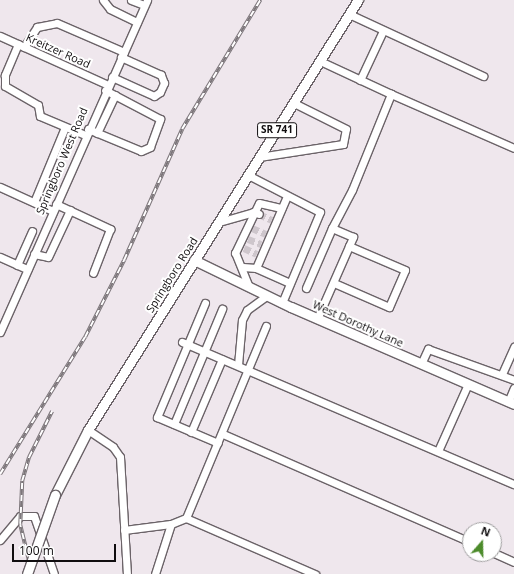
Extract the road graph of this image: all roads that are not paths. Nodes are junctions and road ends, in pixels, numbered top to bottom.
1 (103, 0) edge
2 (131, 0) edge
3 (358, 0) edge
4 (146, 3) edge
5 (349, 14) junction
6 (137, 22) junction
7 (383, 31) junction
8 (0, 36) edge
9 (21, 46) junction
10 (122, 54) junction
11 (320, 61) junction
12 (483, 76) dead end
13 (112, 77) junction
14 (360, 80) junction
15 (106, 88) junction
16 (391, 94) junction
17 (115, 95) junction
18 (294, 103) junction
19 (65, 127) junction
20 (86, 132) junction
21 (98, 133) junction
22 (514, 148) edge
23 (259, 158) junction
24 (248, 176) junction
25 (0, 187) edge
26 (287, 196) junction
27 (34, 202) junction
28 (54, 207) junction
29 (281, 208) junction
30 (70, 210) junction
31 (256, 213) junction
32 (219, 222) junction
33 (332, 228) junction
34 (32, 231) dead end
35 (349, 246) junction
36 (34, 254) junction
37 (0, 257) edge
38 (194, 260) junction
39 (18, 265) junction
40 (243, 267) junction
41 (256, 268) junction
42 (27, 269) junction
43 (94, 273) dead end
44 (290, 283) junction
45 (334, 283) junction
46 (249, 287) junction
47 (306, 288) dead end
48 (266, 296) junction
49 (205, 303) dead end
50 (282, 303) junction
51 (222, 309) dead end
52 (3, 314) edge
53 (317, 319) junction
54 (266, 326) dead end
55 (0, 332) edge
56 (185, 344) junction
57 (514, 347) edge
58 (205, 352) junction
59 (222, 359) junction
60 (421, 364) junction
61 (238, 365) junction
62 (248, 369) junction
63 (502, 374) junction
64 (514, 380) edge
65 (468, 384) junction
66 (514, 388) edge
67 (511, 403) edge
68 (174, 424) junction
69 (88, 430) junction
70 (191, 432) junction
71 (223, 434) junction
72 (218, 443) junction
73 (438, 451) junction
74 (514, 484) edge
75 (186, 518) junction
76 (172, 524) junction
77 (124, 530) junction
78 (462, 539) edge
79 (0, 540) edge
80 (502, 557) edge
81 (514, 562) edge
82 (27, 574) edge
83 (54, 574) edge
84 (127, 574) edge
85 (155, 574) edge
86 (315, 574) edge

1 - 6 street
2 - 4 street
3 - 5 main road, Springboro Road / SR 741
4 - 6 street, Springboro West Road
5 - 7 street
5 - 11 main road, Springboro Road / SR 741
6 - 10 street, Springboro West Road
7 - 12 street
7 - 14 street
8 - 9 street, Kreitzer Road
9 - 10 street
9 - 15 street, Kreitzer Road
9 - 19 street
10 - 13 street, Springboro West Road
10 - 13 street
11 - 14 street
11 - 18 main road, Springboro Road / SR 741
13 - 15 street, Springboro West Road
14 - 16 street
15 - 17 street, Kreitzer Road
15 - 20 street, Springboro West Road
16 - 22 street
16 - 33 street
17 - 21 street
17 - 21 street, Kreitzer Road
18 - 23 main road, Springboro Road / SR 741
18 - 23 street
19 - 20 street
19 - 27 street
20 - 21 street
20 - 28 street, Springboro West Road
23 - 24 main road, Springboro Road / SR 741
24 - 26 street
24 - 32 main road, Springboro Road / SR 741
25 - 27 street
26 - 29 street
26 - 44 street
27 - 28 street
28 - 30 street
28 - 36 street, Springboro West Road
29 - 31 street
29 - 41 street
30 - 36 street
30 - 43 street
31 - 32 street
31 - 40 street
32 - 38 main road, Springboro Road / SR 741
33 - 35 street
33 - 47 street
34 - 39 street
35 - 45 street
35 - 45 street
36 - 42 street, Springboro West Road
37 - 39 street
38 - 46 main road, West Dorothy Lane
38 - 69 main road, Springboro Road / SR 741
39 - 42 street
40 - 41 street
40 - 46 street
41 - 44 street
42 - 52 street, Springboro West Road
44 - 50 street
45 - 53 street
46 - 48 main road, West Dorothy Lane
48 - 50 main road, West Dorothy Lane
48 - 61 street
49 - 56 street
50 - 53 main road, West Dorothy Lane
51 - 58 street
52 - 55 street, Springboro West Road
53 - 60 main road, West Dorothy Lane
54 - 62 street
56 - 58 street
56 - 68 street
57 - 63 street
58 - 59 street
58 - 68 street
59 - 61 street
59 - 70 street
60 - 63 street
60 - 65 main road, West Dorothy Lane
61 - 62 street
62 - 71 street
62 - 73 street
63 - 64 street
65 - 67 main road, West Dorothy Lane
65 - 73 street
66 - 67 street
68 - 70 street
69 - 77 street
69 - 82 main road, Springboro Road / SR 741, bridge
70 - 72 street
71 - 72 street
71 - 78 street
72 - 75 street
73 - 74 street
75 - 76 street
75 - 86 street
76 - 77 street
76 - 85 street
77 - 84 street
79 - 83 street
80 - 81 street

